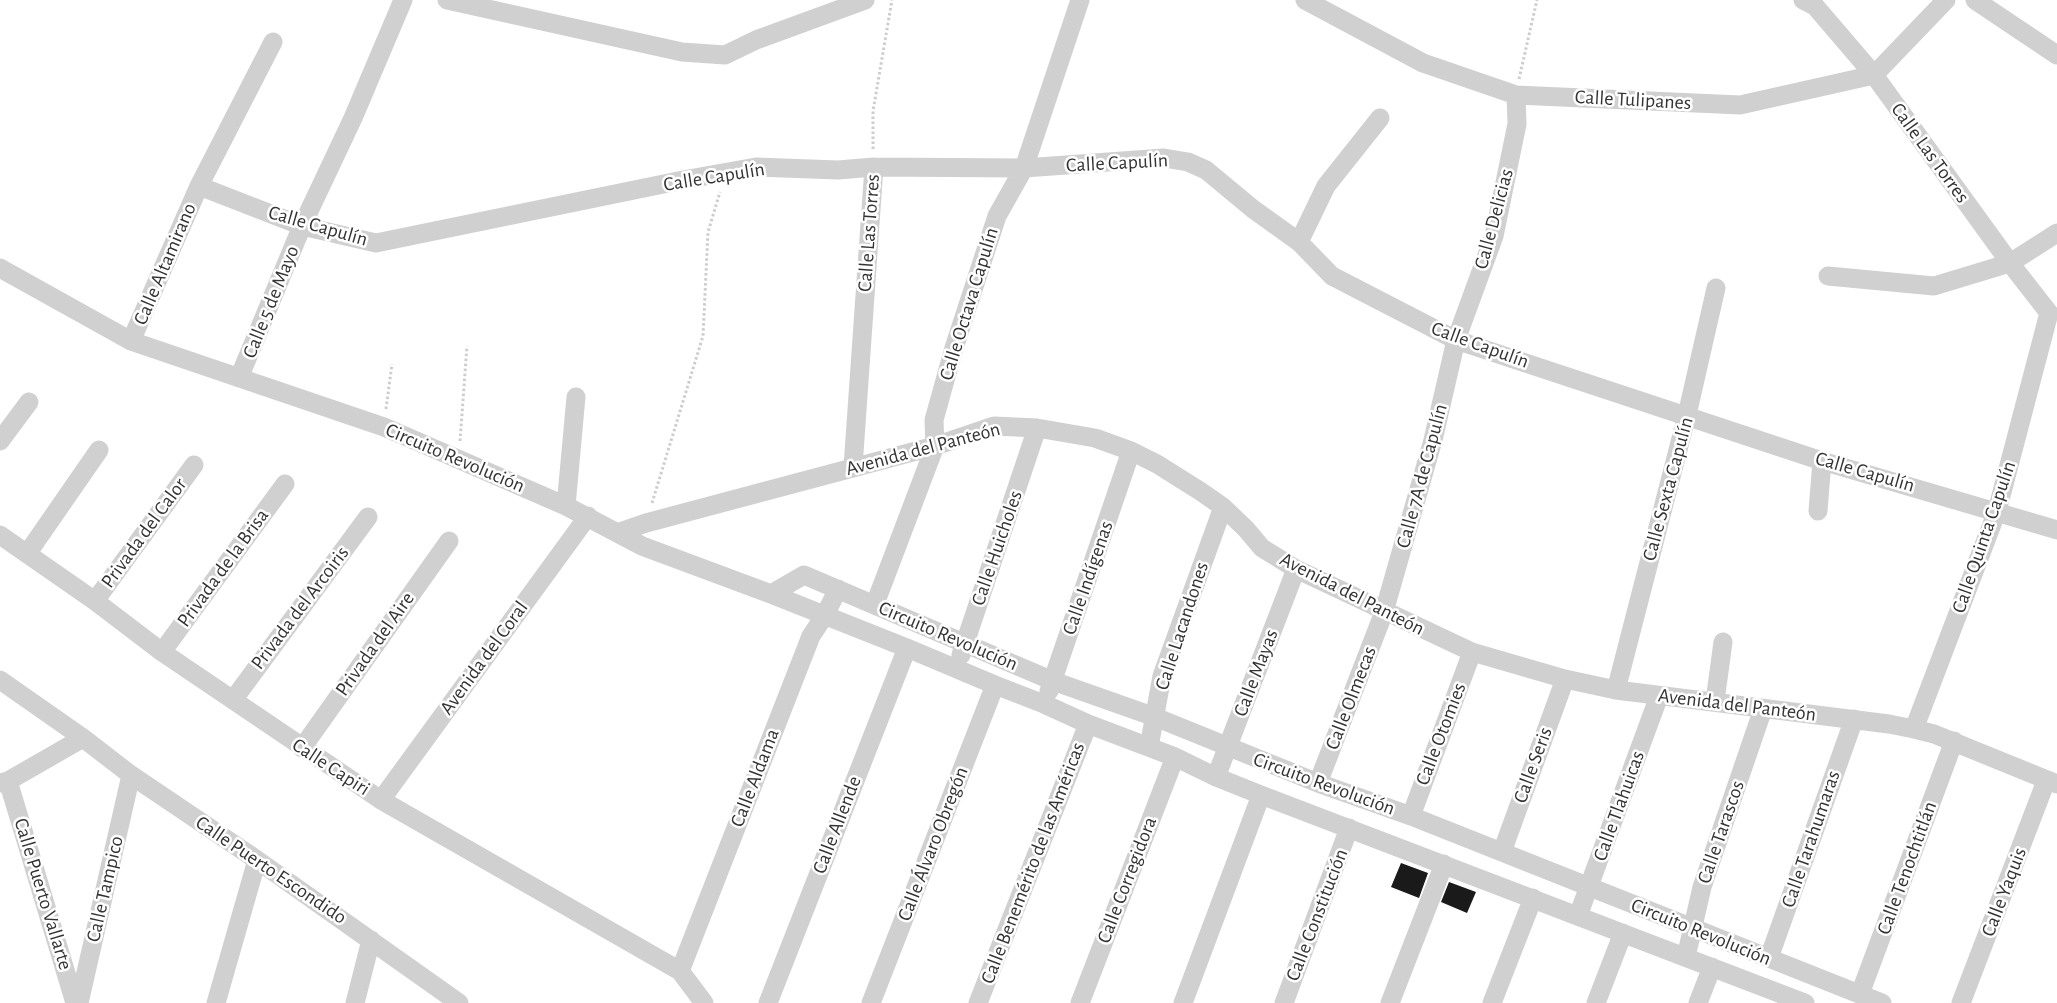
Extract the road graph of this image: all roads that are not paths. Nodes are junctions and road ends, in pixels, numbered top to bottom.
1 (403, 0) edge
2 (447, 0) edge
3 (865, 0) edge
4 (1080, 0) edge
5 (1304, 0) edge
6 (1803, 0) edge
7 (1946, 0) edge
8 (1975, 0) edge
9 (273, 42) dead end
10 (2057, 55) edge
11 (1874, 76) junction
12 (1516, 94) junction
13 (1380, 118) dead end
14 (874, 167) junction
15 (1024, 168) junction
16 (199, 186) junction
17 (302, 226) junction
18 (2057, 232) edge
19 (1299, 242) junction
20 (2010, 263) junction
21 (0, 268) edge
22 (1828, 276) dead end
23 (1716, 288) dead end
24 (2053, 314) edge
25 (1456, 340) junction
26 (131, 341) junction
27 (239, 378) junction
28 (576, 397) dead end
29 (29, 402) dead end
30 (1687, 415) junction
31 (1037, 428) junction
32 (0, 441) edge
33 (936, 446) junction
34 (100, 450) dead end
35 (1130, 451) junction
36 (1822, 461) junction
37 (194, 465) dead end
38 (853, 468) junction
39 (285, 484) dead end
40 (566, 506) junction
41 (1223, 507) junction
42 (1818, 511) dead end
43 (1997, 511) junction
44 (588, 516) junction
45 (368, 517) dead end
46 (2057, 530) edge
47 (617, 533) junction
48 (0, 535) edge
49 (449, 541) dead end
50 (27, 554) junction
51 (1296, 569) junction
52 (838, 589) junction
53 (771, 594) junction
54 (95, 601) junction
55 (874, 604) junction
56 (1384, 612) junction
57 (825, 615) junction
58 (1723, 642) dead end
59 (965, 643) junction
60 (907, 648) junction
61 (162, 652) junction
62 (1472, 652) junction
63 (956, 668) junction
64 (1565, 679) junction
65 (0, 680) edge
66 (1053, 681) junction
67 (995, 685) junction
68 (1616, 690) junction
69 (1659, 696) junction
70 (233, 700) junction
71 (1715, 702) junction
72 (1044, 704) junction
73 (1763, 709) junction
74 (1155, 717) junction
75 (1854, 719) junction
76 (1088, 724) junction
77 (1914, 729) junction
78 (82, 738) junction
79 (1954, 741) junction
80 (1149, 747) junction
81 (1228, 747) junction
82 (302, 748) junction
83 (1174, 757) junction
84 (131, 775) junction
85 (1216, 777) junction
86 (4, 782) edge
87 (1318, 783) junction
88 (2051, 783) edge
89 (1261, 795) junction
90 (381, 800) junction
91 (1411, 816) junction
92 (1350, 828) junction
93 (1502, 852) junction
94 (257, 860) junction
95 (1444, 864) junction
96 (1590, 887) junction
97 (1532, 898) junction
98 (1578, 916) junction
99 (1693, 929) junction
100 (1623, 933) junction
101 (371, 940) junction
102 (1686, 957) junction
103 (1769, 958) junction
104 (1712, 967) junction
105 (680, 970) junction
106 (1860, 994) junction
107 (76, 1003) edge
108 (79, 1003) edge
109 (216, 1003) edge
110 (354, 1003) edge
111 (459, 1003) edge
112 (704, 1003) edge
113 (768, 1003) edge
114 (871, 1003) edge
115 (978, 1003) edge
116 (1080, 1003) edge
117 (1183, 1003) edge
118 (1284, 1003) edge
119 (1390, 1003) edge
120 (1492, 1003) edge
121 (1596, 1003) edge
122 (1698, 1003) edge
123 (1803, 1003) edge
124 (1882, 1003) edge
125 (1962, 1003) edge

1 - 17 street, Calle 5 de Mayo
2 - 3 street
4 - 15 street, Calle Octava Capulín
5 - 12 street, Calle Tulipanes
6 - 11 street, Calle Las Torres
7 - 11 street
8 - 10 street
9 - 16 street, Calle Altamirano
11 - 12 street, Calle Tulipanes
11 - 20 street, Calle Las Torres
12 - 25 street, Calle Delicias
13 - 19 street
14 - 15 street, Calle Capulín
14 - 17 street, Calle Capulín
14 - 38 street, Calle Las Torres
15 - 19 street, Calle Capulín
15 - 33 street, Calle Octava Capulín
16 - 17 street, Calle Capulín
16 - 26 street, Calle Altamirano
17 - 27 street, Calle 5 de Mayo
18 - 20 street
19 - 25 street, Calle Capulín
20 - 22 street
20 - 24 street, Calle Las Torres
21 - 26 street, Circuito Revolución
23 - 30 street, Calle Sexta Capulín
24 - 43 street, Calle Quinta Capulín
25 - 30 street, Calle Capulín
25 - 56 street, Calle 7A de Capulín
26 - 27 street, Circuito Revolución
27 - 40 street, Circuito Revolución
28 - 40 street
29 - 32 street
30 - 36 street, Calle Capulín
30 - 68 street, Calle Sexta Capulín
31 - 33 street, Avenida del Panteón
31 - 35 street, Avenida del Panteón
31 - 59 street, Calle Huicholes
33 - 38 street, Avenida del Panteón
33 - 55 street
34 - 50 street
35 - 41 street, Avenida del Panteón
35 - 66 street, Calle Indígenas
36 - 42 street
36 - 43 street, Calle Capulín
37 - 54 street, Privada del Calor
38 - 47 street, Avenida del Panteón
39 - 61 street, Privada de la Brisa
40 - 44 street, Circuito Revolución
41 - 51 street, Avenida del Panteón
41 - 74 street, Calle Lacandones
43 - 46 street, Calle Capulín
43 - 77 street, Calle Quinta Capulín
44 - 47 street, Circuito Revolución
44 - 90 street, Avenida del Coral
45 - 70 street, Privada del Arcoiris
47 - 53 street, Circuito Revolución
48 - 50 street, Calle Capiri
49 - 82 street, Privada del Aire
50 - 54 street, Calle Capiri
51 - 56 street, Avenida del Panteón
51 - 81 street, Calle Mayas
52 - 53 street, Circuito Revolución
52 - 55 street, Circuito Revolución
52 - 57 street, Calle Aldama
53 - 57 street, Circuito Revolución
54 - 61 street, Calle Capiri
55 - 59 street, Circuito Revolución
56 - 62 street, Avenida del Panteón
56 - 87 street, Calle Olmecas
57 - 60 street, Circuito Revolución
57 - 105 street, Calle Aldama
58 - 71 street
59 - 63 street, Calle Huicholes
59 - 66 street, Circuito Revolución
60 - 63 street, Circuito Revolución
60 - 113 street, Calle Allende
61 - 70 street, Calle Capiri
62 - 64 street, Avenida del Panteón
62 - 91 street, Calle Otomies
63 - 67 street, Circuito Revolución
64 - 68 street, Avenida del Panteón
64 - 93 street, Calle Seris
65 - 78 street, Calle Puerto Escondido
66 - 72 street, Calle Indígenas
66 - 74 street, Circuito Revolución
67 - 72 street, Circuito Revolución
67 - 114 street, Calle Álvaro Obregón
68 - 69 street, Avenida del Panteón
69 - 71 street, Avenida del Panteón
69 - 96 street, Calle Tlahuicas
70 - 82 street, Calle Capiri
71 - 73 street, Avenida del Panteón
72 - 76 street, Circuito Revolución
73 - 75 street, Avenida del Panteón
73 - 99 street, Calle Tarascos
74 - 80 street, Calle Lacandones
74 - 81 street, Circuito Revolución
75 - 77 street, Avenida del Panteón
75 - 103 street, Calle Tarahumaras
76 - 80 street, Circuito Revolución
76 - 115 street, Calle Benemérito de las Américas
77 - 79 street, Avenida del Panteón
78 - 84 street, Calle Puerto Escondido
78 - 86 street, Calle Puerto Vallarte
79 - 88 street, Avenida del Panteón
79 - 106 street, Calle Tenochtitlán
80 - 83 street, Circuito Revolución
81 - 85 street, Calle Mayas
81 - 87 street, Circuito Revolución
82 - 90 street, Calle Capiri
83 - 85 street, Circuito Revolución
83 - 116 street, Calle Corregidora
84 - 94 street, Calle Puerto Escondido
84 - 108 street, Calle Tampico
85 - 89 street, Circuito Revolución
86 - 107 street, Calle Puerto Vallarte
87 - 91 street, Circuito Revolución
88 - 125 street, Calle Yaquis
89 - 92 street, Circuito Revolución
89 - 117 street
90 - 105 street, Calle Capiri
91 - 93 street, Circuito Revolución
92 - 95 street, Circuito Revolución
92 - 118 street, Calle Constitución
93 - 96 street, Circuito Revolución
94 - 101 street, Calle Puerto Escondido
94 - 109 street
95 - 97 street, Circuito Revolución
95 - 119 street
96 - 98 street, Calle Tlahuicas
96 - 99 street, Circuito Revolución
97 - 98 street, Circuito Revolución
97 - 120 street
98 - 100 street, Circuito Revolución
99 - 102 street, Calle Tarascos
99 - 103 street, Circuito Revolución
100 - 102 street, Circuito Revolución
100 - 121 street
101 - 110 street
101 - 111 street, Calle Puerto Escondido
102 - 104 street, Circuito Revolución
103 - 106 street, Circuito Revolución
104 - 122 street
104 - 123 street, Circuito Revolución
105 - 112 street
106 - 124 street, Circuito Revolución

